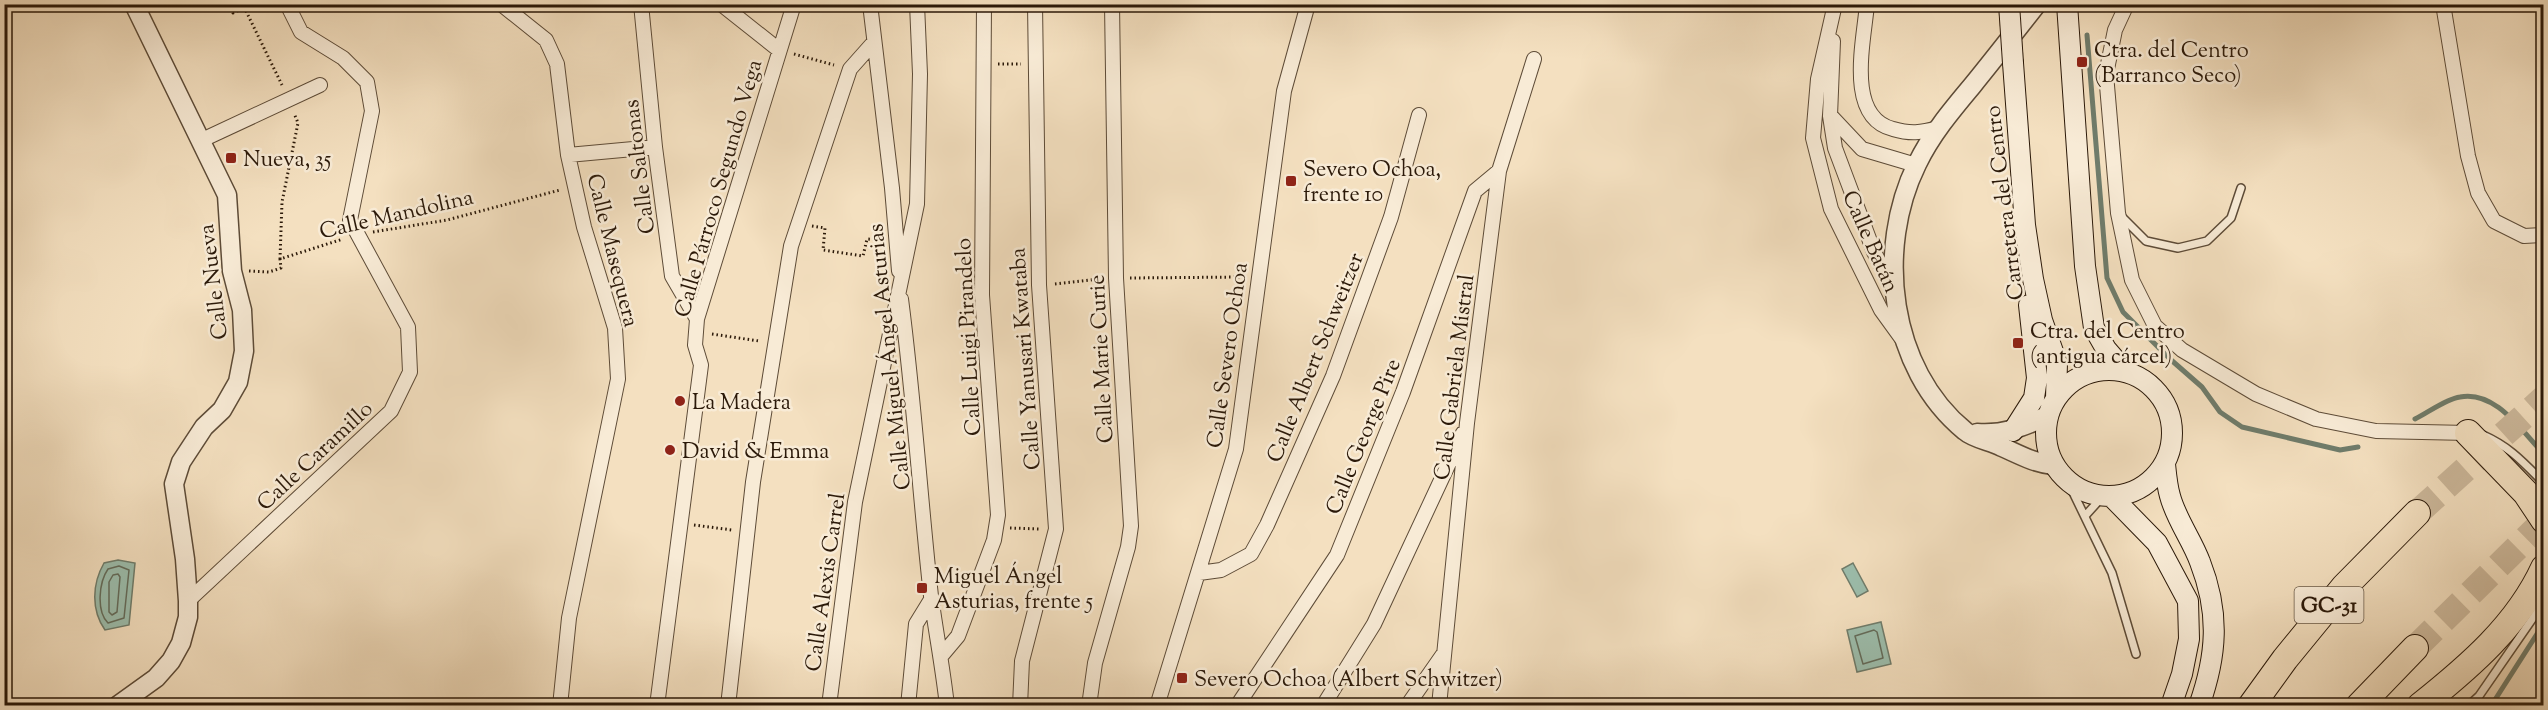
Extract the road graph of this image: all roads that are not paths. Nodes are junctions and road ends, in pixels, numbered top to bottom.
1 (134, 4) edge
2 (287, 4) edge
3 (501, 4) edge
4 (641, 4) edge
5 (721, 4) edge
6 (794, 4) edge
7 (870, 4) edge
8 (917, 4) edge
9 (984, 4) edge
10 (1035, 4) edge
11 (1112, 4) edge
12 (1308, 4) edge
13 (1867, 4) edge
14 (2009, 4) edge
15 (2037, 4) edge
16 (2067, 4) edge
17 (2127, 4) edge
18 (2443, 4) edge
19 (1835, 5) edge
20 (874, 42) junction
21 (779, 50) junction
22 (1534, 59) dead end
23 (1818, 79) junction
24 (320, 85) dead end
25 (1419, 115) dead end
26 (1830, 116) junction
27 (1938, 128) junction
28 (202, 140) junction
29 (655, 147) junction
30 (568, 155) junction
31 (1916, 165) junction
32 (1499, 171) junction
33 (2241, 188) dead end
34 (2118, 213) junction
35 (2544, 235) edge
36 (2033, 279) junction
37 (900, 289) junction
38 (1896, 293) junction
39 (696, 325) junction
40 (1904, 342) junction
41 (2125, 372) junction
42 (2056, 398) junction
43 (2047, 416) junction
44 (1467, 423) junction
45 (2013, 431) junction
46 (1966, 433) junction
47 (2468, 433) junction
48 (2165, 464) junction
49 (2053, 465) junction
50 (2544, 483) edge
51 (2069, 484) junction
52 (2108, 497) junction
53 (2417, 513) tunnel mouth
54 (2085, 516) junction
55 (2544, 520) edge
56 (2544, 568) edge
57 (1199, 573) junction
58 (932, 598) junction
59 (188, 600) junction
60 (2544, 602) edge
61 (2415, 648) tunnel mouth
62 (1446, 651) junction
63 (2136, 654) dead end
64 (942, 655) junction
65 (117, 705) edge
66 (560, 705) edge
67 (657, 705) edge
68 (728, 705) edge
69 (829, 705) edge
70 (908, 705) edge
71 (946, 705) edge
72 (1020, 705) edge
73 (1089, 705) edge
74 (1157, 705) edge
75 (1238, 705) edge
76 (1323, 705) edge
77 (1407, 705) edge
78 (1439, 705) edge
79 (2171, 705) edge
80 (2199, 705) edge
81 (2251, 705) edge
82 (2359, 705) edge
83 (2420, 705) edge
84 (2468, 705) edge

1 - 28 street, Calle Nueva
2 - 59 street, Calle Caramillo
3 - 30 street, Calle Masequera
4 - 29 street, Calle Saltonas
5 - 21 street
6 - 21 street, Calle Párroco Segundo Vega
7 - 20 street, Calle Miguel Ángel Asturias
8 - 37 street, Calle Alexis Carrel
9 - 64 street, Calle Luigi Pirandelo
10 - 72 street, Calle Yanusari Kwataba
11 - 73 street, Calle Marie Curie
12 - 57 street, Calle Severo Ochoa
13 - 27 street
14 - 36 main road, Carretera del Centro, bridge
15 - 27 street, Carretera del Centro
16 - 41 main road
17 - 34 street
18 - 35 street
19 - 23 street, Calle Batán
19 - 26 street, Calle Batán
20 - 37 street, Calle Miguel Ángel Asturias
20 - 68 street
21 - 39 street, Calle Párroco Segundo Vega
22 - 32 street, Calle Gabriela Mistral
23 - 26 street, Calle Batán
23 - 40 street, Calle Batán
24 - 28 street
25 - 57 street, Calle Albert Schweitzer
26 - 31 street, Calle Batán
26 - 38 street, Calle Batán
27 - 31 street, Carretera del Centro
28 - 59 street, Calle Nueva
29 - 30 street
29 - 39 street, Calle Saltonas
30 - 66 street, Calle Masequera
31 - 38 street, Carretera del Centro
32 - 44 street, Calle Gabriela Mistral
32 - 75 street, Calle George Pire
33 - 34 lane
34 - 47 street
36 - 42 main road, Carretera del Centro
36 - 45 main road
37 - 58 street, Calle Miguel Ángel Asturias
37 - 69 street, Calle Alexis Carrel
38 - 40 street, Carretera del Centro
39 - 67 street, Calle Párroco Segundo Vega
40 - 46 street, Carretera del Centro
41 - 42 main road
41 - 48 main road
42 - 43 main road
43 - 45 street
43 - 49 main road
44 - 62 street, Calle Gabriela Mistral
44 - 76 street
45 - 46 street
46 - 49 street
47 - 50 lane
47 - 55 highway
48 - 52 main road
48 - 80 main road
49 - 51 main road
51 - 52 main road
51 - 54 lane
52 - 54 lane
52 - 79 main road
53 - 81 highway, GC-31
54 - 63 lane
56 - 83 highway
57 - 74 street, Calle Severo Ochoa
58 - 64 street, Calle Miguel Ángel Asturias
58 - 70 street
59 - 65 street, Calle Nueva
60 - 84 lane
61 - 82 highway
62 - 77 street
62 - 78 street, Calle Gabriela Mistral
64 - 71 street, Calle Miguel Ángel Asturias

